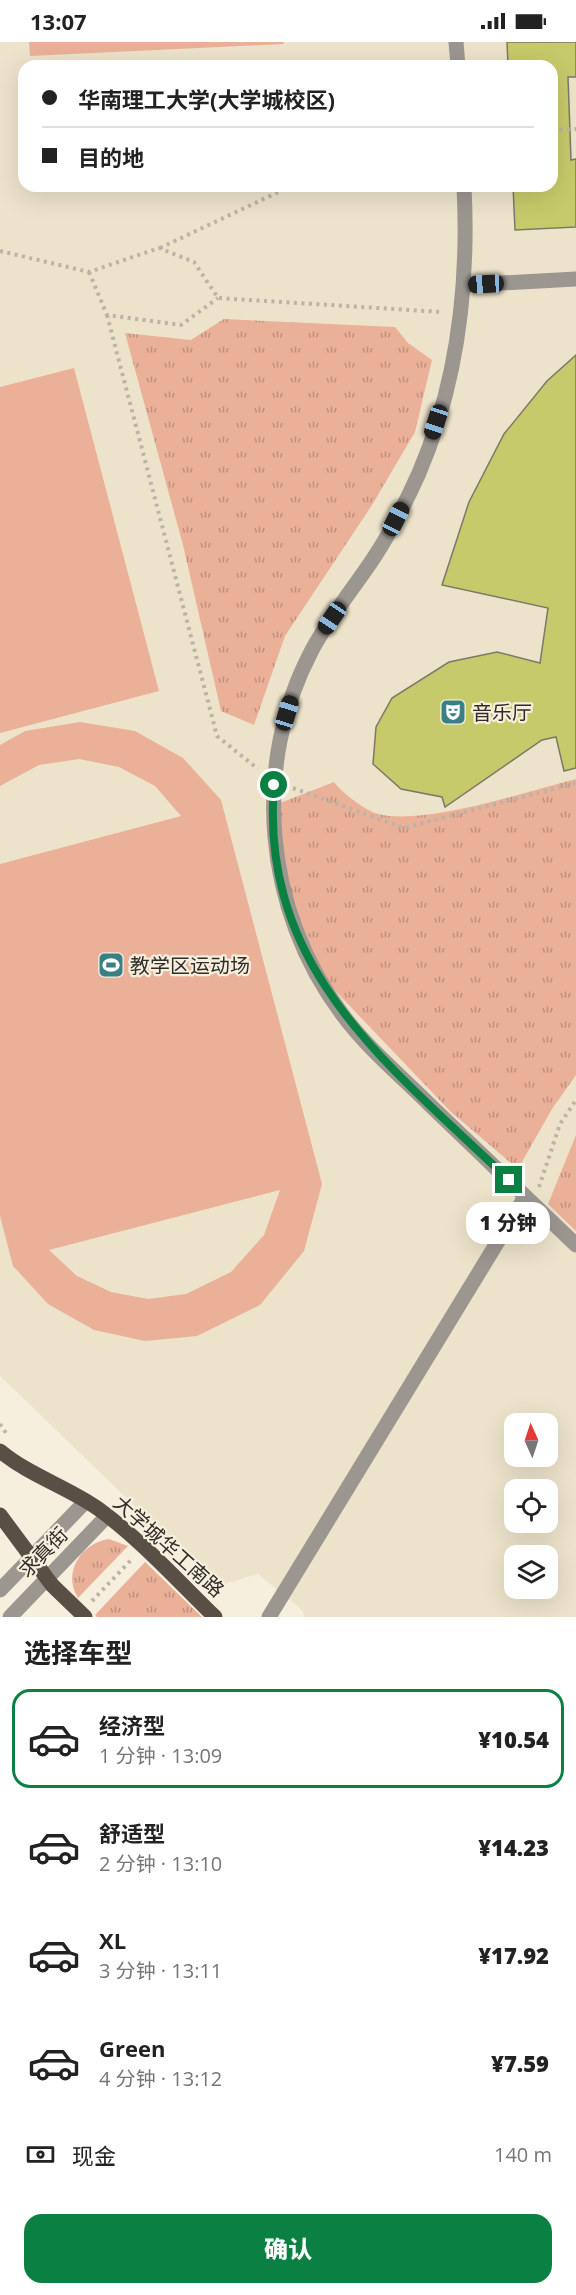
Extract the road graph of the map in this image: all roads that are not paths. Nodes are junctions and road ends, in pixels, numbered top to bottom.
1 (456, 42) edge
2 (458, 60) edge
3 (464, 192) edge
4 (576, 279) edge
5 (464, 285) junction
6 (532, 1193) junction
7 (576, 1245) edge
8 (0, 1451) edge
9 (86, 1501) junction
10 (0, 1515) edge
11 (107, 1516) junction
12 (31, 1558) junction
13 (46, 1579) junction
14 (0, 1590) edge
15 (86, 1612) edge
16 (10, 1617) edge
17 (215, 1617) edge
18 (269, 1617) edge

1 - 2 street
3 - 5 street
4 - 5 street
5 - 6 street
6 - 7 street
6 - 18 street
8 - 9 main road, 大学城华工南路
9 - 11 main road, 大学城华工南路
9 - 12 street, 求真街
10 - 12 main road
11 - 13 street, 求真街
11 - 17 main road, 大学城华工南路
12 - 13 main road
12 - 14 street, 求真街
13 - 15 main road
13 - 16 street, 求真街

